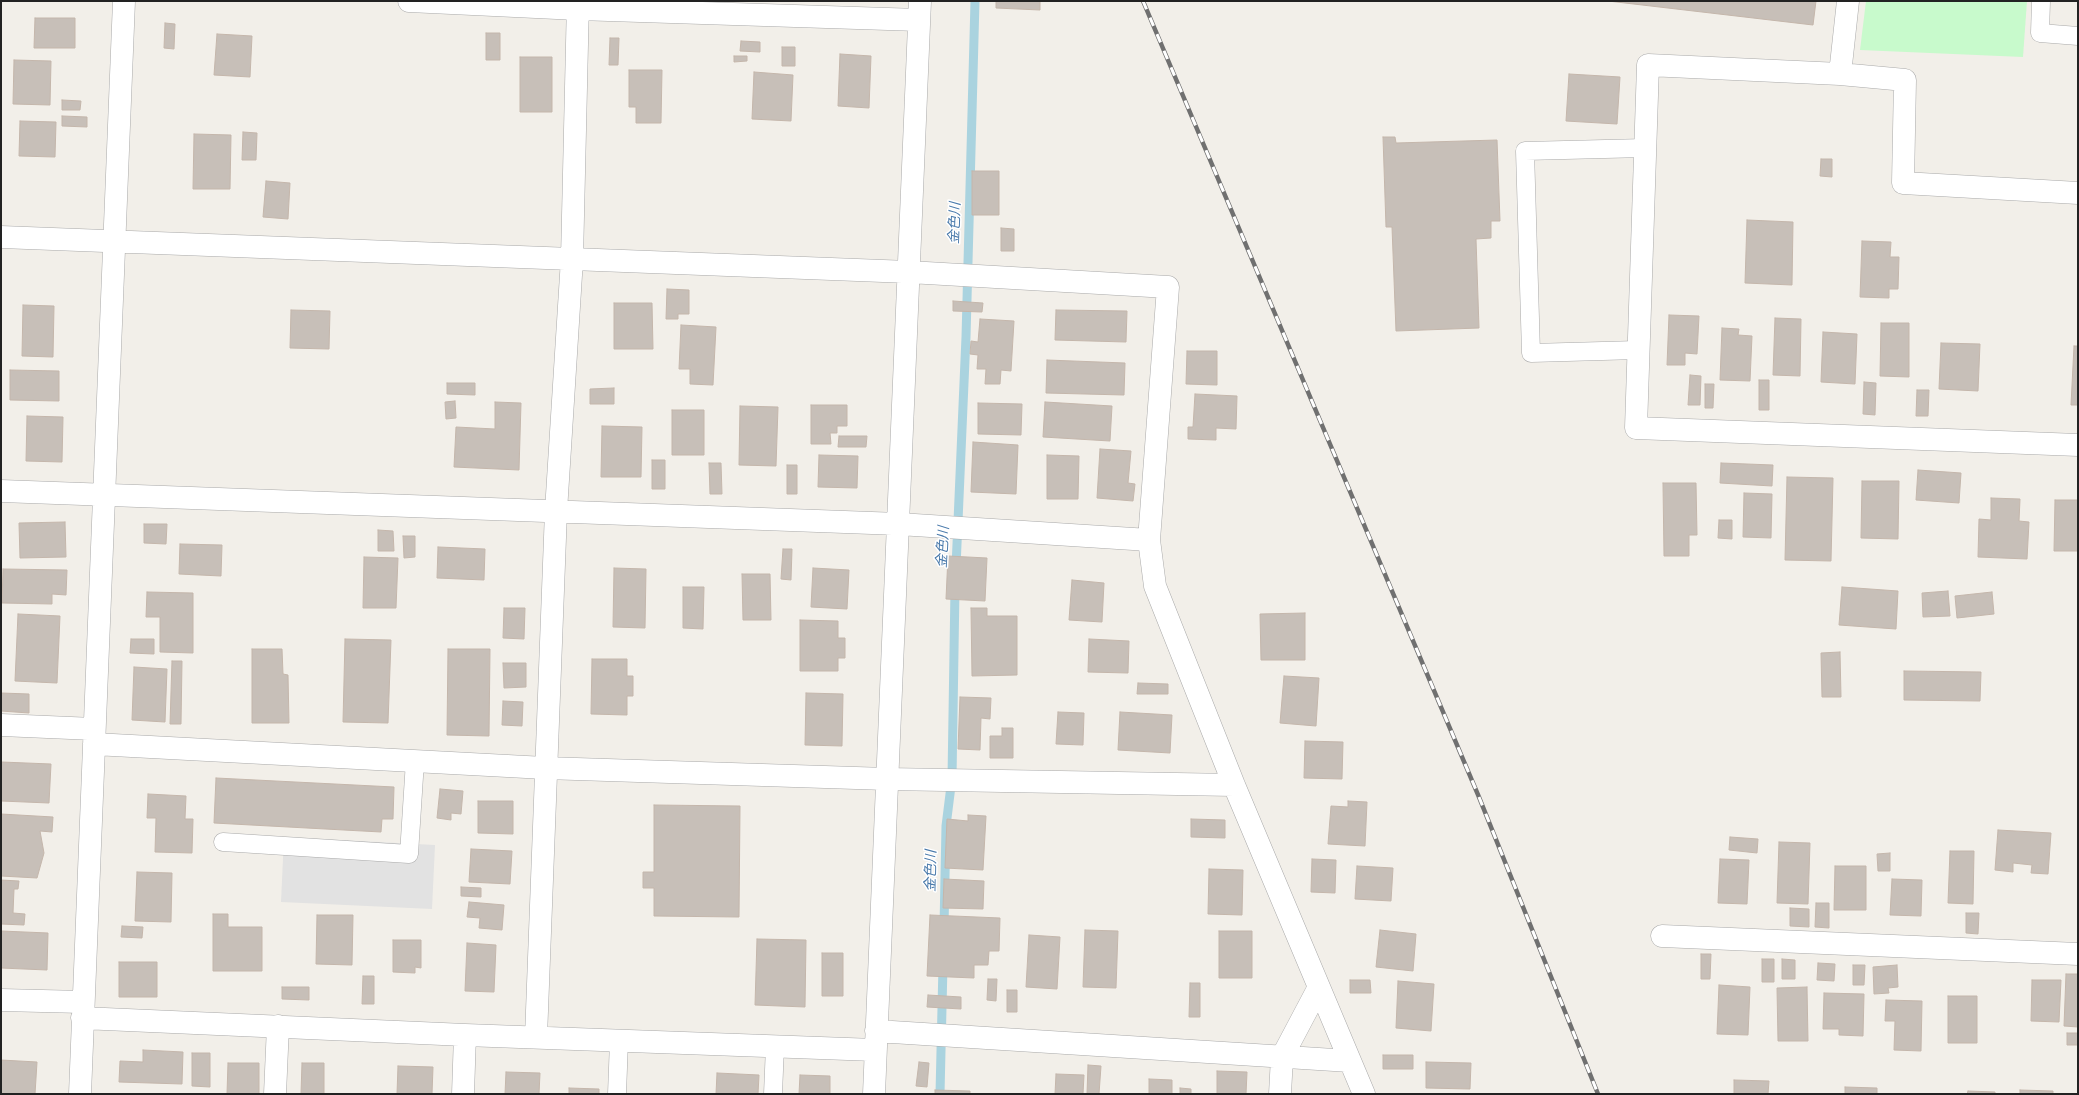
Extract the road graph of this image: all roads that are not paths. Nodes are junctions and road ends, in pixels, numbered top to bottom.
1 (124, 1) edge
2 (408, 1) edge
3 (1848, 1) edge
4 (2041, 1) edge
5 (578, 5) edge
6 (919, 11) edge
7 (2078, 36) edge
8 (1840, 74) junction
9 (1645, 148) junction
10 (2078, 193) edge
11 (1, 237) edge
12 (114, 241) junction
13 (572, 260) junction
14 (909, 272) junction
15 (1638, 350) junction
16 (2078, 445) edge
17 (1, 491) edge
18 (104, 495) junction
19 (556, 511) junction
20 (899, 524) junction
21 (1149, 540) junction
22 (1, 725) edge
23 (94, 737) junction
24 (415, 761) junction
25 (545, 768) junction
26 (887, 779) junction
27 (1234, 785) junction
28 (223, 842) dead end
29 (1662, 936) dead end
30 (2078, 954) edge
31 (1319, 987) junction
32 (1, 1000) edge
33 (83, 1010) junction
34 (278, 1026) junction
35 (465, 1035) junction
36 (536, 1037) junction
37 (619, 1041) junction
38 (876, 1041) junction
39 (775, 1046) junction
40 (1282, 1057) junction
41 (1350, 1061) junction
42 (80, 1094) edge
43 (275, 1094) edge
44 (463, 1094) edge
45 (617, 1094) edge
46 (773, 1094) edge
47 (874, 1094) edge
48 (1280, 1094) edge
49 (1364, 1094) edge

1 - 12 street
2 - 5 street
3 - 8 street
4 - 7 lane
5 - 6 street
5 - 13 street
6 - 14 street
8 - 9 street
8 - 10 street
9 - 15 street
9 - 15 lane
11 - 12 street
12 - 13 street
12 - 18 street
13 - 14 street
13 - 19 street
14 - 20 street
14 - 21 street
15 - 16 street
17 - 18 street
18 - 19 street
18 - 23 street
19 - 20 street
19 - 25 street
20 - 21 street
20 - 26 street
21 - 27 street
22 - 23 street
23 - 24 street
23 - 33 street
24 - 25 street
24 - 28 lane
25 - 26 street
25 - 36 street
26 - 27 street
26 - 38 street
27 - 31 street
29 - 30 street
31 - 40 street
31 - 41 street
32 - 33 street
33 - 34 street
33 - 42 street
34 - 35 street
34 - 43 street
35 - 36 street
35 - 44 street
36 - 37 street
37 - 39 street
37 - 45 lane
38 - 39 street
38 - 40 street
38 - 47 street
39 - 46 lane
40 - 41 street
40 - 48 street
41 - 49 street

